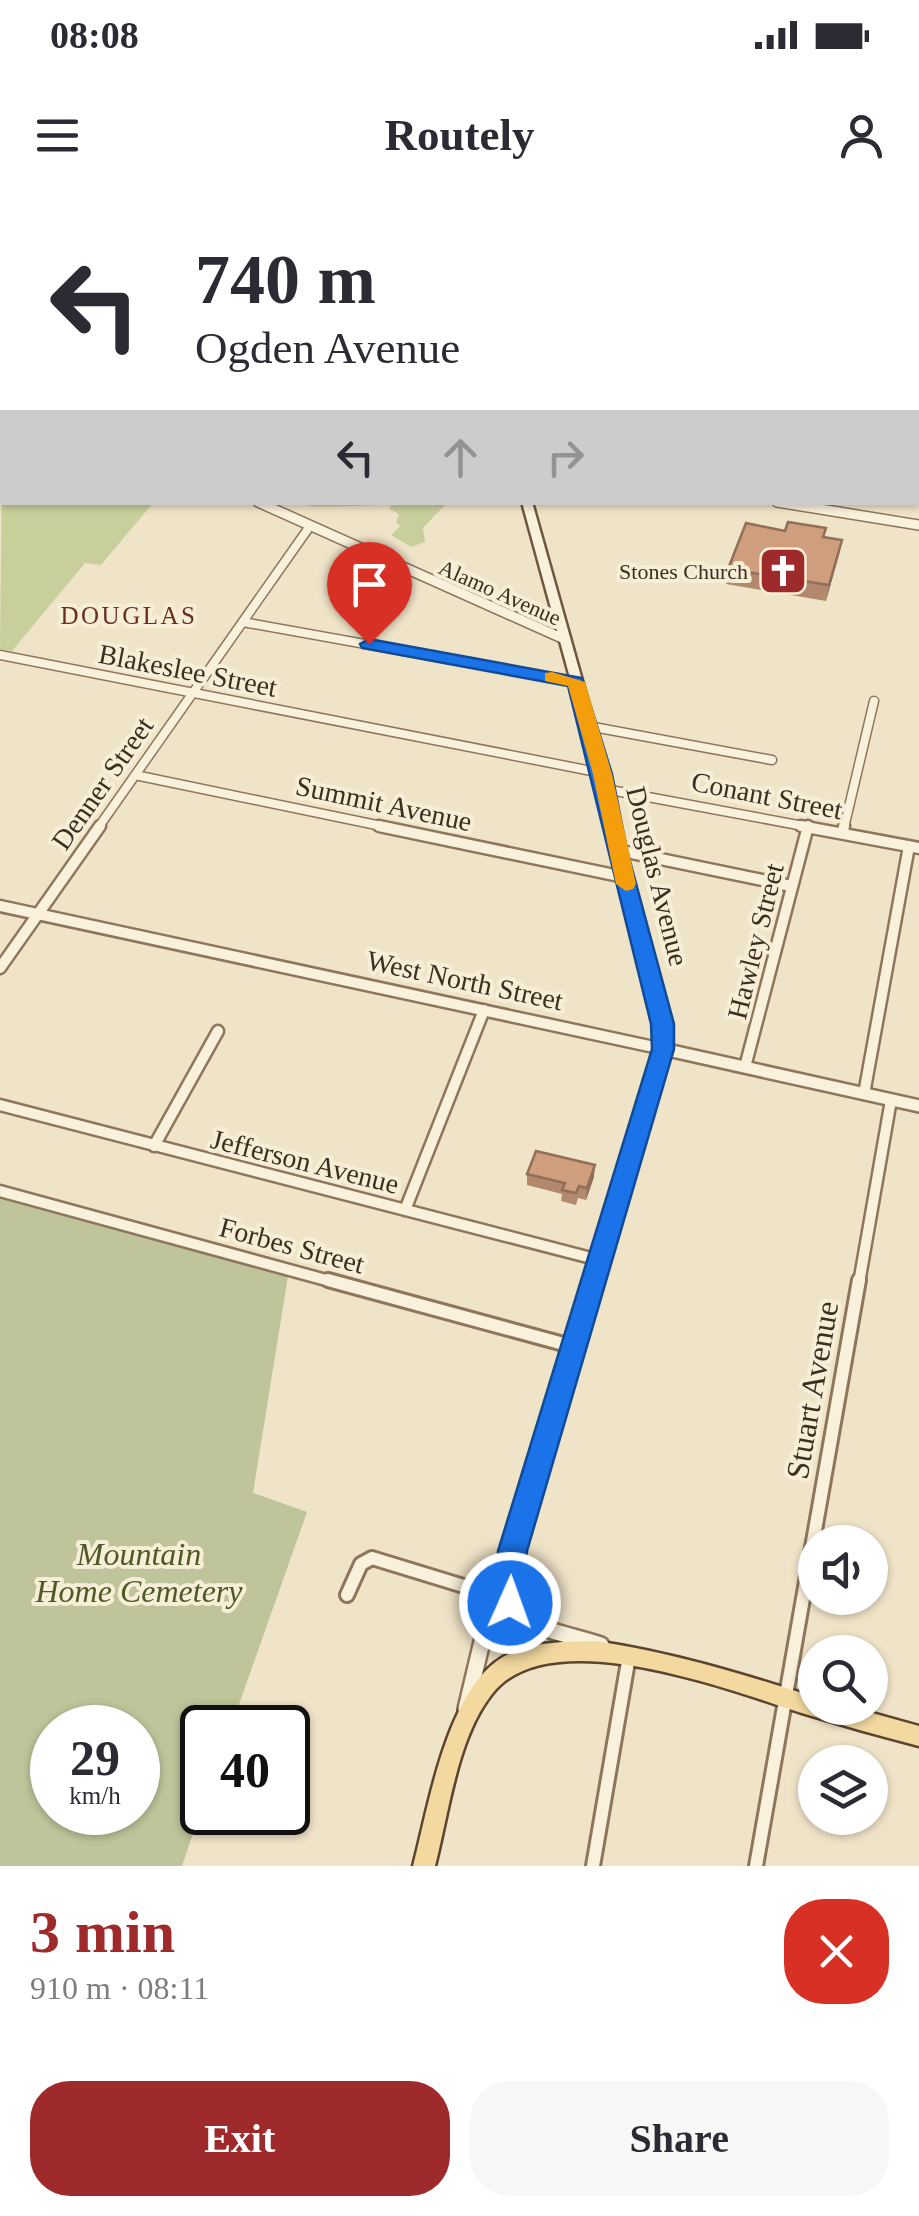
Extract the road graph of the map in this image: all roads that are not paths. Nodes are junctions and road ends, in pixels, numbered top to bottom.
1 (264, 505) edge
2 (528, 505) edge
3 (796, 505) edge
4 (919, 525) edge
5 (310, 526) junction
6 (243, 622) junction
7 (563, 633) junction
8 (0, 655) edge
9 (576, 682) junction
10 (193, 694) junction
11 (874, 701) dead end
12 (588, 726) junction
13 (772, 760) dead end
14 (134, 774) junction
15 (602, 774) junction
16 (605, 789) junction
17 (808, 825) junction
18 (842, 832) junction
19 (914, 847) edge
20 (617, 850) junction
21 (624, 877) junction
22 (792, 886) junction
23 (0, 906) edge
24 (38, 914) junction
25 (0, 968) edge
26 (484, 1010) junction
27 (218, 1031) dead end
28 (663, 1049) junction
29 (746, 1068) junction
30 (864, 1094) junction
31 (891, 1100) junction
32 (0, 1106) edge
33 (919, 1106) edge
34 (154, 1146) junction
35 (0, 1191) edge
36 (405, 1210) junction
37 (599, 1260) junction
38 (572, 1346) junction
39 (512, 1551) junction
40 (347, 1595) dead end
41 (493, 1595) junction
42 (629, 1655) junction
43 (786, 1699) junction
44 (798, 1702) edge
45 (880, 1725) edge
46 (463, 1728) junction
47 (919, 1736) edge
48 (424, 1866) edge
49 (593, 1866) edge
50 (756, 1866) edge

1 - 5 street, Alamo Avenue
2 - 7 main road, Douglas Avenue
3 - 4 street
5 - 6 street, Denner Street
5 - 7 street, Alamo Avenue
6 - 9 street
6 - 10 street, Denner Street
7 - 9 main road, Douglas Avenue
8 - 10 street, Blakeslee Street
9 - 12 main road, Douglas Avenue
10 - 14 street, Denner Street
10 - 15 street, Blakeslee Street
11 - 18 street
12 - 13 street
12 - 15 main road, Douglas Avenue
14 - 21 street, Summit Avenue
14 - 24 street, Denner Street
15 - 16 main road, Douglas Avenue
16 - 17 street, Conant Street
16 - 20 main road, Douglas Avenue
17 - 18 street, Conant Street
17 - 22 street, Hawley Street
18 - 19 street, Conant Street
19 - 30 street
20 - 21 main road, Douglas Avenue
20 - 22 street
21 - 28 main road, Douglas Avenue
22 - 29 street, Hawley Street
23 - 24 street, West North Street
24 - 25 street, Denner Street
24 - 26 street, West North Street
26 - 28 street, West North Street
26 - 36 street
27 - 34 street
28 - 29 street, West North Street
28 - 37 main road, Douglas Avenue
29 - 30 street, West North Street
30 - 31 street, West North Street
31 - 33 street, West North Street
31 - 43 street, Stuart Avenue
32 - 34 street, Jefferson Avenue
34 - 36 street, Jefferson Avenue
35 - 38 street, Forbes Street
36 - 37 street, Jefferson Avenue
37 - 38 main road, Douglas Avenue
38 - 39 main road, Douglas Avenue
39 - 41 street, Douglas Avenue
39 - 42 street, Douglas Avenue
40 - 41 street
41 - 46 street, Douglas Avenue
42 - 43 main road
42 - 46 main road
42 - 49 street
43 - 44 main road
43 - 50 street, Stuart Avenue
45 - 47 main road
46 - 48 main road, Douglas Avenue

